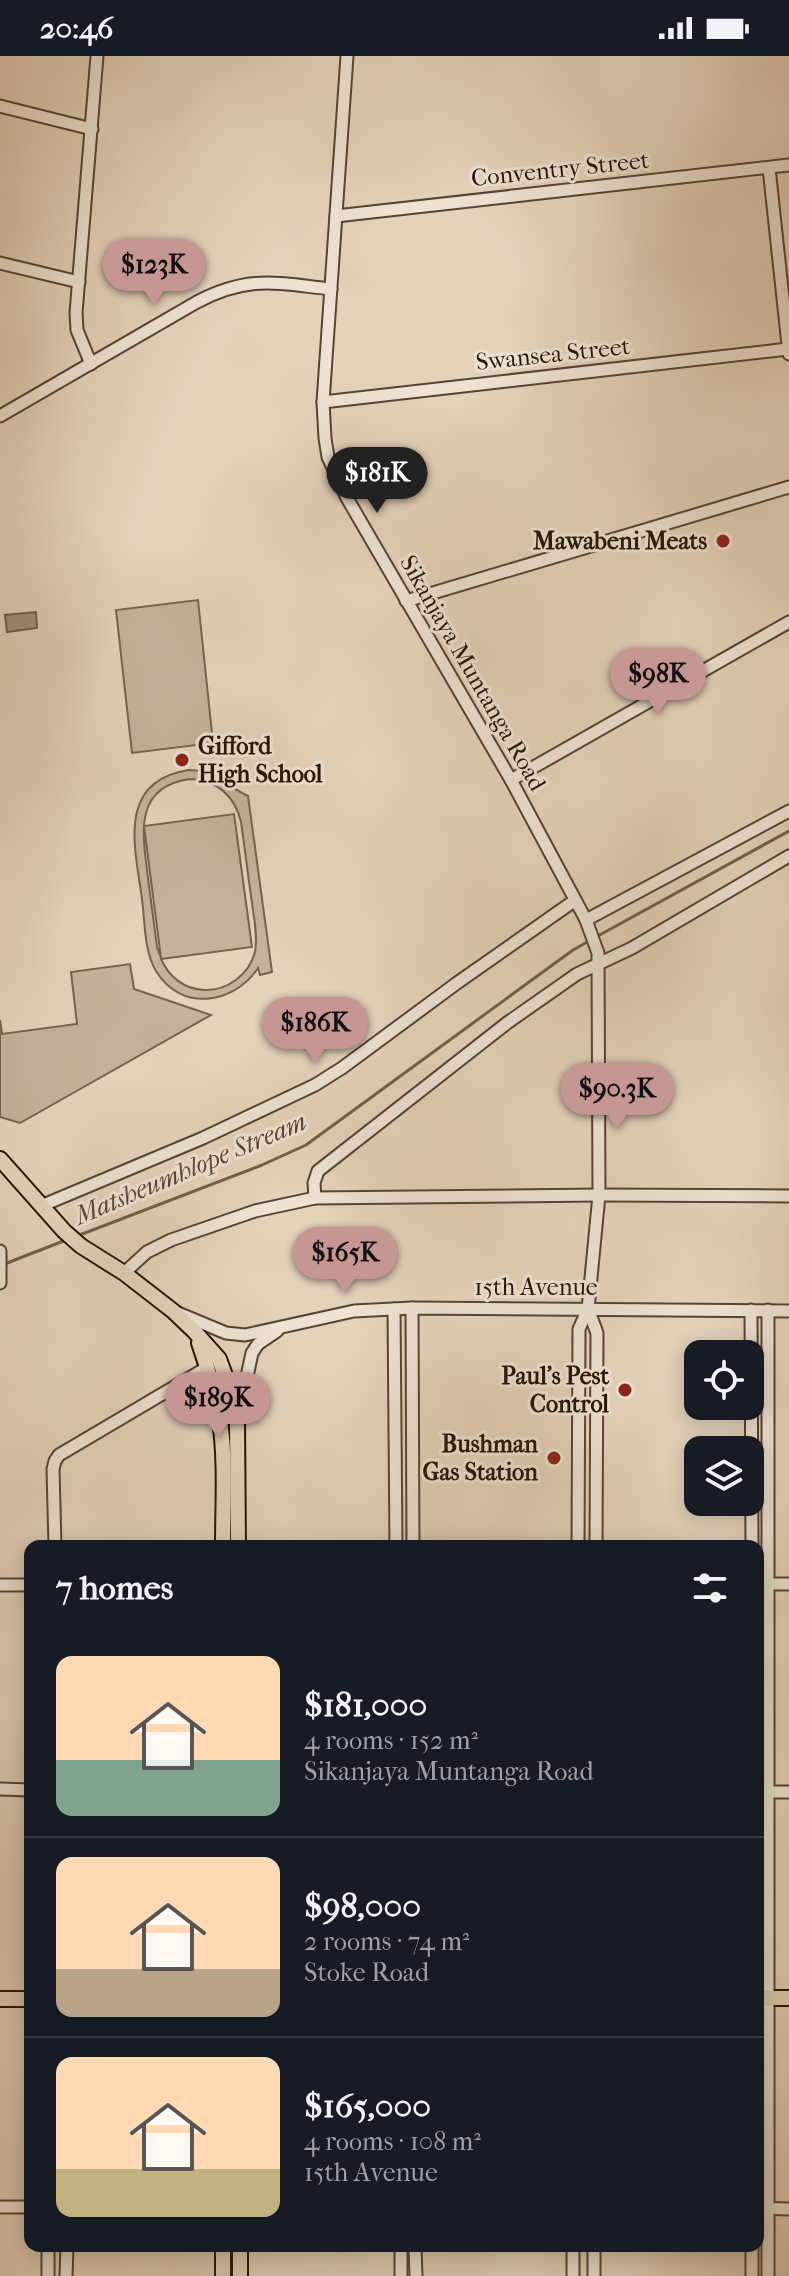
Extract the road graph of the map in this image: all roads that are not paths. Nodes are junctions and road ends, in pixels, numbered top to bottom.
1 (97, 56) edge
2 (347, 56) edge
3 (0, 106) edge
4 (92, 129) junction
5 (789, 165) edge
6 (769, 168) junction
7 (336, 216) junction
8 (0, 264) edge
9 (79, 282) junction
10 (331, 289) junction
11 (788, 349) edge
12 (789, 356) edge
13 (91, 364) junction
14 (323, 402) junction
15 (0, 416) edge
16 (789, 487) edge
17 (406, 601) junction
18 (789, 622) edge
19 (511, 780) junction
20 (789, 811) edge
21 (789, 856) edge
22 (574, 901) junction
23 (588, 924) junction
24 (598, 958) junction
25 (0, 1159) edge
26 (599, 1195) junction
27 (789, 1196) edge
28 (315, 1198) junction
29 (41, 1206) junction
30 (0, 1251) edge
31 (124, 1273) junction
32 (1, 1279) edge
33 (412, 1308) junction
34 (394, 1309) junction
35 (588, 1309) junction
36 (751, 1310) junction
37 (768, 1310) junction
38 (173, 1311) junction
39 (789, 1311) edge
40 (285, 1326) junction
41 (195, 1332) junction
42 (208, 1367) junction
43 (237, 1422) junction
44 (55, 1540) edge
45 (223, 1540) edge
46 (238, 1540) edge
47 (396, 1540) edge
48 (413, 1540) edge
49 (578, 1540) edge
50 (596, 1540) edge
51 (752, 1540) edge
52 (764, 1540) edge
53 (764, 1584) edge
54 (789, 1584) edge
55 (0, 1585) edge
56 (24, 1585) edge
57 (0, 1789) edge
58 (24, 1790) edge
59 (764, 1792) edge
60 (789, 1792) edge
61 (764, 1998) edge
62 (789, 1998) edge
63 (0, 1999) edge
64 (24, 1999) edge
65 (0, 2207) edge
66 (24, 2207) edge
67 (764, 2208) edge
68 (789, 2209) edge
69 (764, 2222) edge
70 (48, 2252) edge
71 (67, 2252) edge
72 (223, 2252) edge
73 (240, 2252) edge
74 (401, 2252) edge
75 (415, 2252) edge
76 (573, 2252) edge
77 (594, 2252) edge
78 (752, 2252) edge
79 (48, 2276) edge
80 (66, 2276) edge
81 (223, 2276) edge
82 (240, 2276) edge
83 (401, 2276) edge
84 (416, 2276) edge
85 (573, 2276) edge
86 (594, 2276) edge
87 (752, 2276) edge
88 (768, 2276) edge

1 - 4 street
2 - 7 street, Sikanjaya Muntanga Road
3 - 4 street
4 - 9 street
5 - 6 street, Conventry Street
6 - 7 street, Conventry Street
6 - 11 street
7 - 10 street, Sikanjaya Muntanga Road
8 - 9 street
9 - 13 street
10 - 13 street
10 - 14 street, Sikanjaya Muntanga Road
11 - 12 street
11 - 14 street, Swansea Street
13 - 15 street
14 - 17 street, Sikanjaya Muntanga Road
16 - 17 street
17 - 19 street, Sikanjaya Muntanga Road
18 - 19 street
19 - 22 street, Sikanjaya Muntanga Road
20 - 23 street
21 - 24 street
22 - 23 street, Sikanjaya Muntanga Road
22 - 29 street
23 - 24 street, Sikanjaya Muntanga Road
24 - 26 street, Sikanjaya Muntanga Road
24 - 28 street
25 - 29 main road
26 - 27 street
26 - 28 street
26 - 35 street, Sikanjaya Muntanga Road
28 - 31 street
29 - 31 main road
30 - 32 street
31 - 38 main road
33 - 34 street, 15th Avenue
33 - 35 street, 15th Avenue
33 - 48 street
34 - 40 street, 15th Avenue
34 - 47 street
35 - 36 street, 15th Avenue
35 - 49 street
35 - 50 street
36 - 37 street, 15th Avenue
36 - 51 street
37 - 39 street, 15th Avenue
37 - 52 street
38 - 40 street, 15th Avenue
38 - 41 main road
40 - 43 street, 15th Avenue
41 - 42 main road
41 - 43 main road
42 - 44 street
42 - 45 main road
43 - 46 main road
53 - 54 street
55 - 56 street
57 - 58 street
59 - 60 street
61 - 62 main road
63 - 64 main road
65 - 66 street
67 - 68 street
69 - 88 street
70 - 79 street
71 - 80 street
72 - 81 main road
73 - 82 main road
74 - 83 street
75 - 84 street
76 - 85 street
77 - 86 street
78 - 87 street

